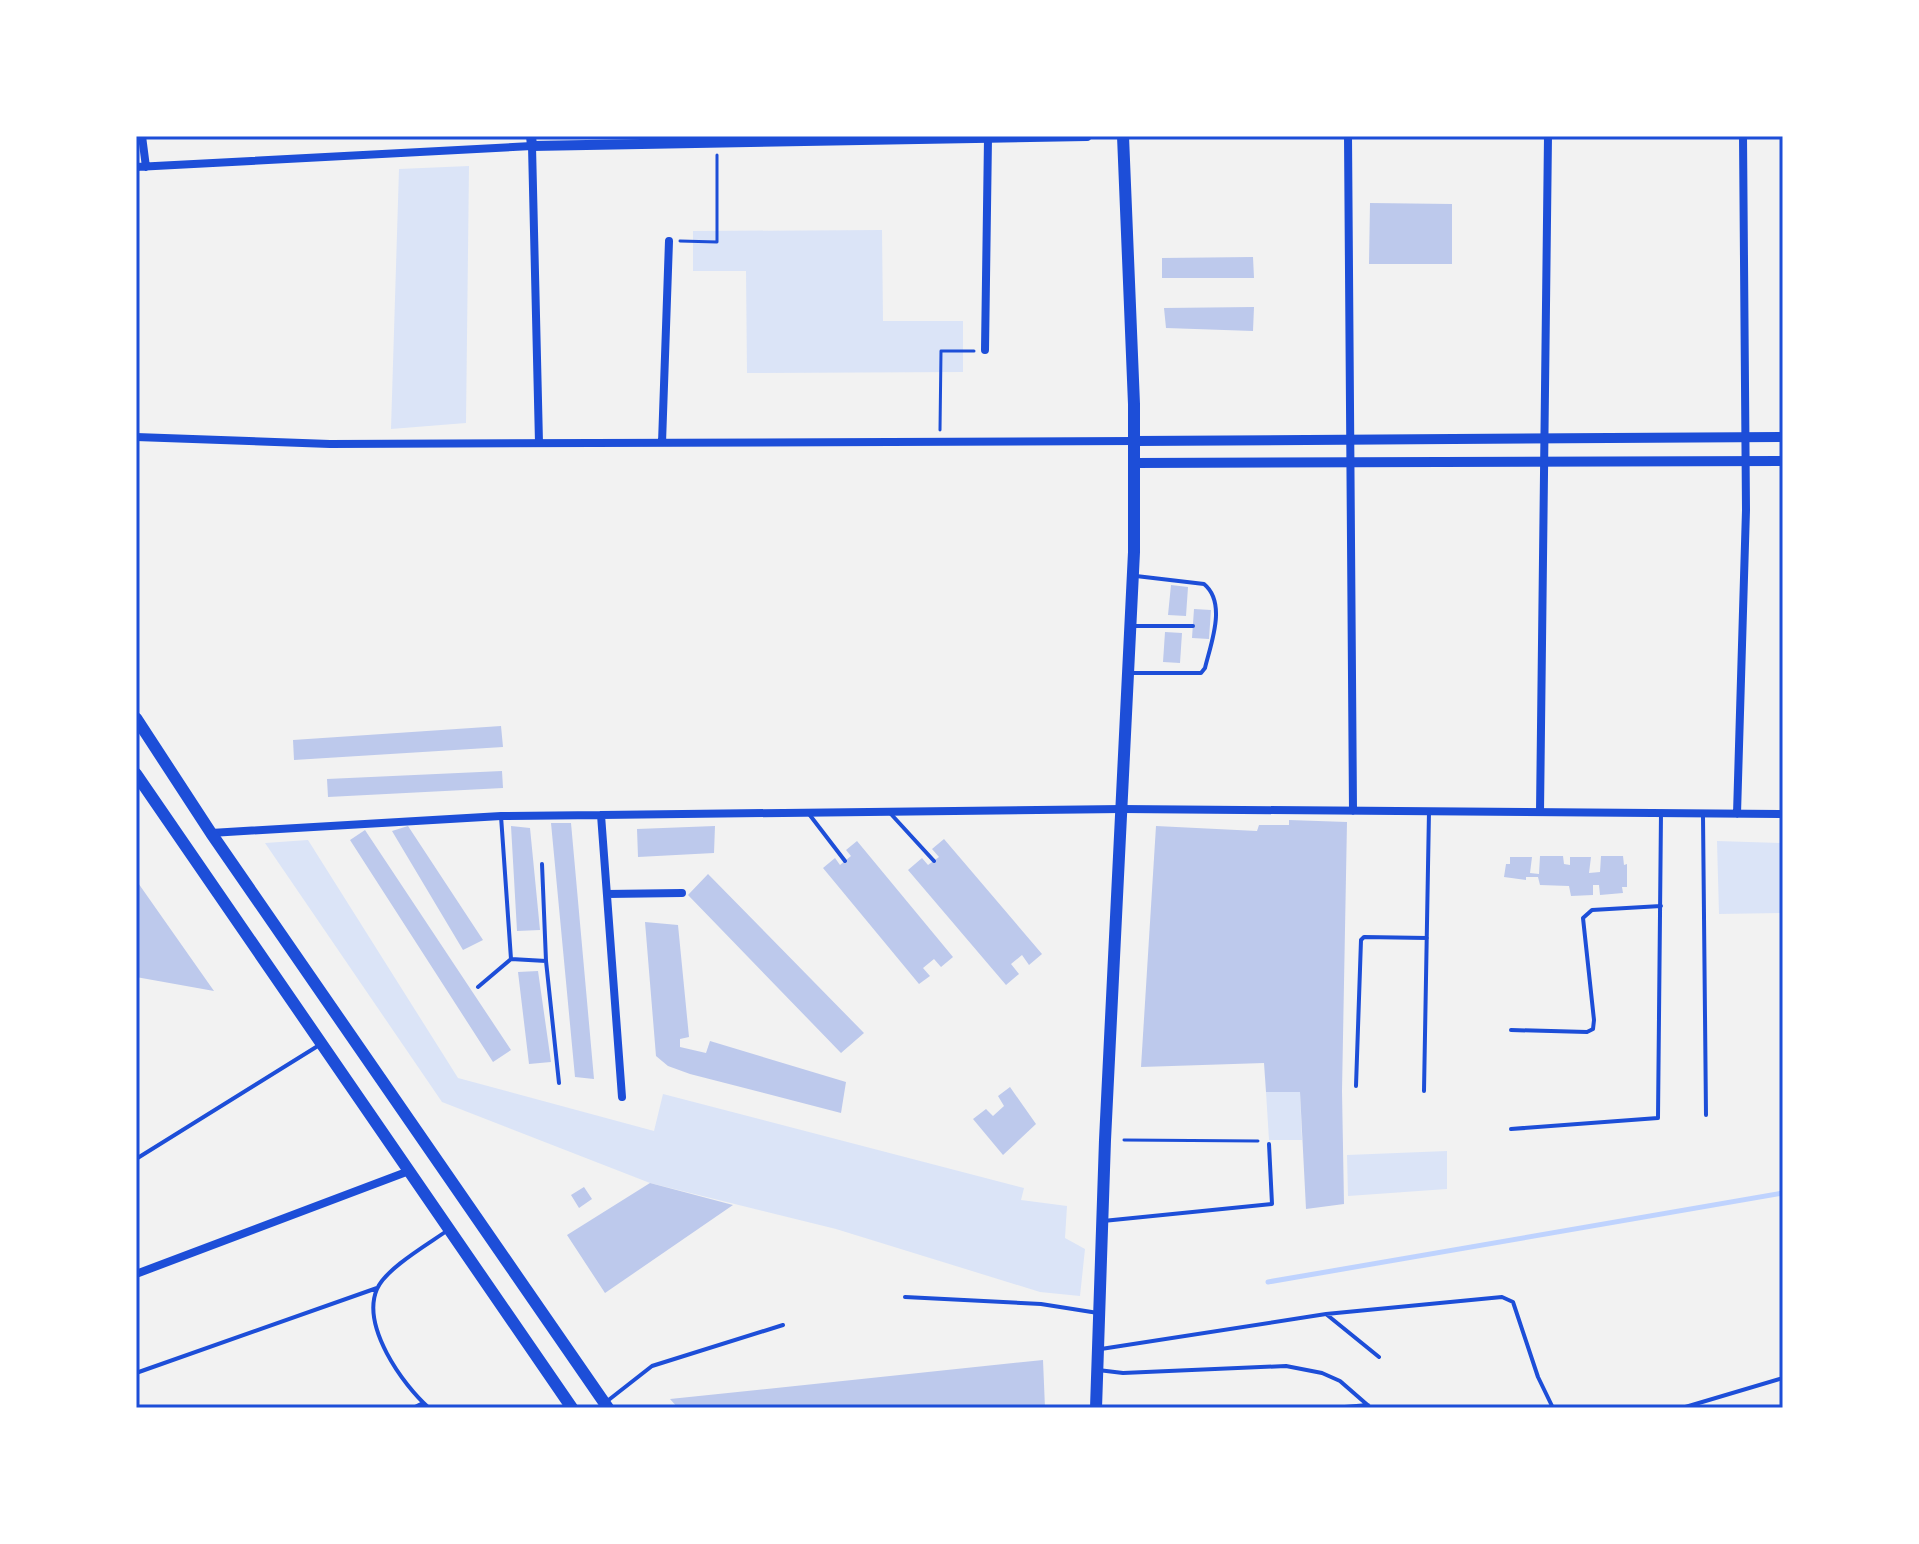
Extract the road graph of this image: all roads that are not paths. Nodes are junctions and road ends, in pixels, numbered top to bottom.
1 (142, 136) edge
2 (1087, 136) edge
3 (1123, 136) edge
4 (1348, 136) edge
5 (1548, 136) edge
6 (1743, 136) edge
7 (988, 138) edge
8 (771, 139) edge
9 (531, 141) edge
10 (141, 167) edge
11 (669, 241) road end
12 (985, 350) road end
13 (136, 437) edge
14 (1783, 437) edge
15 (1746, 438) junction
16 (1544, 439) junction
17 (1350, 440) junction
18 (1135, 441) junction
19 (539, 443) junction
20 (662, 443) junction
21 (1746, 461) junction
22 (1783, 461) edge
23 (1351, 462) junction
24 (1544, 462) junction
25 (1135, 463) junction
26 (1133, 576) junction
27 (1131, 626) junction
28 (1193, 626) dead end
29 (1129, 673) junction
30 (136, 718) edge
31 (136, 774) edge
32 (1122, 809) junction
33 (1353, 811) junction
34 (1429, 811) junction
35 (1540, 812) junction
36 (890, 813) junction
37 (1661, 813) junction
38 (1703, 813) junction
39 (809, 814) junction
40 (1737, 814) junction
41 (1783, 814) edge
42 (601, 815) junction
43 (501, 816) junction
44 (211, 833) junction
45 (845, 861) dead end
46 (934, 861) dead end
47 (542, 864) dead end
48 (682, 893) dead end
49 (607, 894) junction
50 (1661, 906) junction
51 (1427, 938) junction
52 (511, 959) junction
53 (546, 961) junction
54 (478, 987) dead end
55 (1511, 1030) dead end
56 (321, 1044) junction
57 (559, 1083) dead end
58 (1356, 1086) dead end
59 (1424, 1091) dead end
60 (622, 1097) dead end
61 (1706, 1115) dead end
62 (1511, 1129) dead end
63 (1269, 1144) road end
64 (136, 1159) edge
65 (409, 1171) junction
66 (1103, 1221) junction
67 (449, 1229) junction
68 (136, 1274) edge
69 (377, 1288) junction
70 (905, 1297) dead end
71 (1100, 1313) junction
72 (1326, 1314) junction
73 (783, 1325) dead end
74 (1099, 1349) junction
75 (1379, 1357) dead end
76 (1098, 1370) junction
77 (136, 1373) edge
78 (1783, 1378) edge
79 (423, 1403) junction
80 (606, 1406) edge
81 (1369, 1406) edge
82 (413, 1408) edge
83 (429, 1408) edge
84 (572, 1408) edge
85 (1096, 1408) edge
86 (1333, 1408) edge
87 (1553, 1408) edge
88 (1682, 1408) edge

1 - 10 street
2 - 7 street
3 - 18 main road
4 - 17 street
5 - 16 street
6 - 15 street
7 - 8 street
7 - 12 street
8 - 9 street
9 - 10 street
9 - 19 street
11 - 20 street
13 - 19 street
14 - 15 street
15 - 16 street
15 - 21 street
16 - 17 street
16 - 24 street
17 - 18 street
17 - 23 street
18 - 20 street
18 - 25 main road
19 - 20 street
21 - 22 street
21 - 24 street
21 - 40 street
23 - 24 street
23 - 25 street
23 - 33 street
24 - 35 street
25 - 26 main road
26 - 27 main road
26 - 29 lane
27 - 28 lane
27 - 29 main road
29 - 32 main road
30 - 44 main road
31 - 56 main road
32 - 33 street
32 - 36 street
32 - 66 main road
33 - 34 street
34 - 35 street
34 - 51 lane
35 - 37 street
36 - 39 street
36 - 46 lane
37 - 38 street
37 - 50 lane
38 - 40 street
38 - 61 lane
39 - 42 street
39 - 45 lane
40 - 41 street
42 - 43 street
42 - 49 street
43 - 44 street
43 - 52 lane
44 - 80 main road
47 - 53 lane
48 - 49 street
49 - 60 street
50 - 55 lane
50 - 62 lane
51 - 58 lane
51 - 59 lane
52 - 53 lane
52 - 54 lane
53 - 57 lane
56 - 64 lane
56 - 65 main road
63 - 66 lane
65 - 67 main road
65 - 68 street
66 - 71 main road
67 - 69 lane
67 - 84 main road
69 - 77 lane
69 - 79 lane
70 - 71 lane
71 - 74 main road
72 - 74 lane
72 - 75 lane
72 - 87 lane
73 - 80 lane
74 - 76 main road
76 - 81 lane
76 - 85 main road
78 - 88 lane
79 - 82 lane
79 - 83 lane
81 - 86 lane

